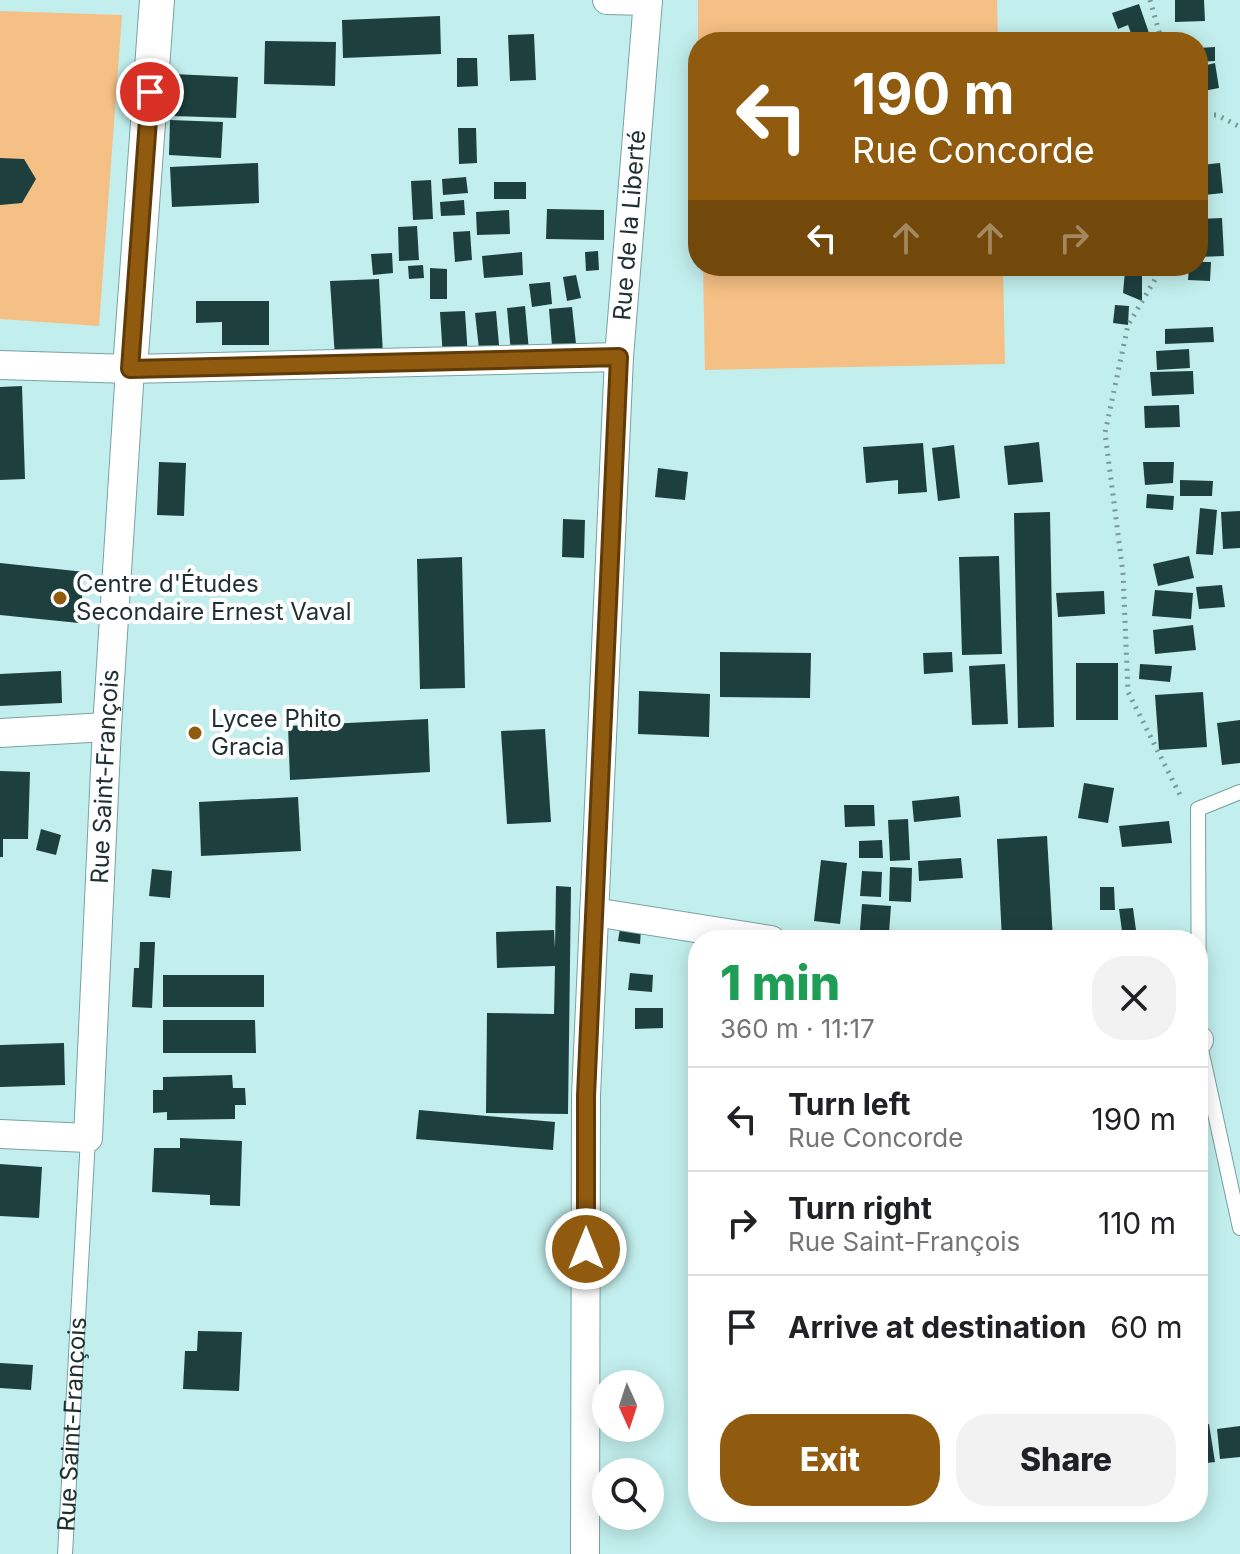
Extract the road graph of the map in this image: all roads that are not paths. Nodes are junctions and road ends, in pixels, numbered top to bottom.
1 (157, 0) edge
2 (607, 0) edge
3 (648, 1) edge
4 (619, 357) junction
5 (0, 365) edge
6 (130, 369) junction
7 (107, 727) junction
8 (0, 733) edge
9 (1240, 792) edge
10 (594, 912) junction
11 (708, 930) edge
12 (1198, 930) edge
13 (1208, 1085) edge
14 (0, 1134) edge
15 (88, 1138) junction
16 (1240, 1228) edge
17 (65, 1554) edge
18 (585, 1554) edge

1 - 6 street, Rue Saint-François
2 - 3 street
3 - 4 street, Rue de la Liberté
4 - 6 street
4 - 10 street, Rue de la Liberté
5 - 6 street
6 - 7 street, Rue Saint-François
7 - 8 street
7 - 15 street, Rue Saint-François
9 - 12 lane
10 - 11 street
10 - 18 street, Rue de la Liberté
13 - 16 lane
14 - 15 street
15 - 17 lane, Rue Saint-François

